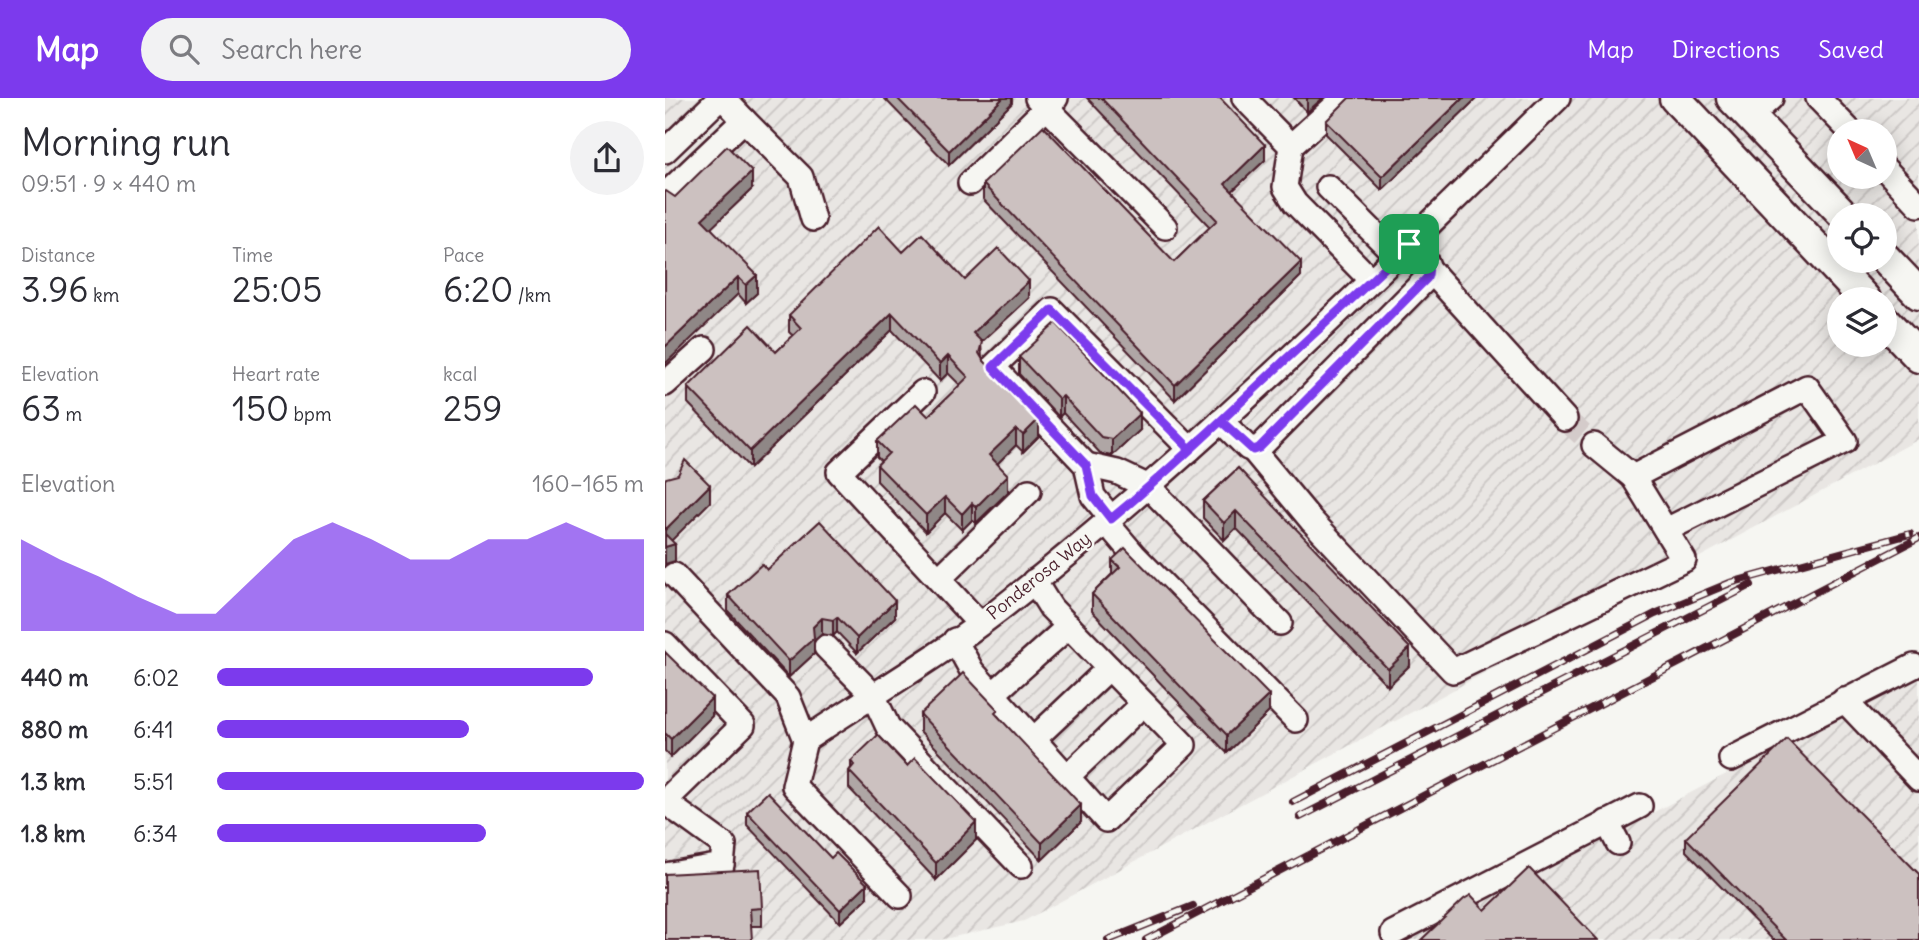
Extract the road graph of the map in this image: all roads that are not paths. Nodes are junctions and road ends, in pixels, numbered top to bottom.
1 (721, 98) edge
2 (1244, 98) edge
3 (1344, 98) edge
4 (1558, 98) edge
5 (1675, 98) edge
6 (1818, 98) edge
7 (1047, 101) edge
8 (1751, 104) edge
9 (1838, 119) edge
10 (744, 120) junction
11 (669, 139) edge
12 (1291, 146) junction
13 (1897, 182) edge
14 (970, 183) dead end
15 (1328, 187) dead end
16 (665, 195) edge
17 (1834, 203) edge
18 (1919, 205) edge
19 (813, 219) dead end
20 (1165, 227) dead end
21 (1403, 250) junction
22 (1430, 270) junction
23 (1897, 271) edge
24 (1370, 281) junction
25 (1853, 287) edge
26 (1919, 294) edge
27 (1897, 334) edge
28 (704, 349) dead end
29 (1919, 357) edge
30 (665, 384) edge
31 (923, 392) dead end
32 (1565, 419) tunnel mouth
33 (1221, 421) junction
34 (1594, 445) tunnel mouth
35 (1190, 449) junction
36 (1253, 450) junction
37 (1086, 465) junction
38 (1633, 477) junction
39 (1149, 487) junction
40 (1029, 491) dead end
41 (1108, 520) junction
42 (1666, 530) junction
43 (674, 575) dead end
44 (940, 578) junction
45 (1034, 581) junction
46 (979, 623) junction
47 (1280, 623) dead end
48 (1069, 626) junction
49 (955, 640) junction
50 (665, 644) edge
51 (826, 647) dead end
52 (1914, 666) dead end
53 (1109, 668) junction
54 (993, 694) junction
55 (873, 695) junction
56 (1844, 701) junction
57 (1143, 704) junction
58 (1296, 720) dead end
59 (805, 740) junction
60 (1033, 740) junction
61 (1731, 759) dead end
62 (1067, 777) junction
63 (1919, 779) edge
64 (665, 801) edge
65 (1640, 806) dead end
66 (1021, 866) dead end
67 (665, 875) edge
68 (900, 896) dead end
69 (1393, 933) dead end

1 - 10 street
1 - 11 street
2 - 12 street
3 - 12 street
4 - 21 street, Ponderosa Way
5 - 25 main road
6 - 9 street
7 - 14 street
7 - 20 street
8 - 17 main road
10 - 16 street
10 - 19 street
12 - 24 street
13 - 18 street
15 - 21 street
21 - 22 street
21 - 24 street, Ponderosa Way
22 - 32 street
22 - 36 street
23 - 26 main road
24 - 33 street, Ponderosa Way
27 - 29 main road
28 - 30 street
31 - 44 street
33 - 35 street, Ponderosa Way
33 - 36 street
34 - 38 street
35 - 37 street
35 - 39 street, Ponderosa Way
36 - 42 street
37 - 39 street
37 - 41 street
38 - 42 street
38 - 42 street
39 - 41 street, Ponderosa Way
39 - 47 street
40 - 44 street
41 - 45 street, Ponderosa Way
41 - 58 street
43 - 59 street
44 - 46 street
45 - 46 street, Ponderosa Way
45 - 48 street
46 - 49 street, Ponderosa Way
48 - 53 street
48 - 54 street
49 - 54 street
49 - 55 street, Ponderosa Way
50 - 64 street
51 - 55 street
52 - 56 street
53 - 57 street
53 - 60 street
54 - 60 street
55 - 59 street, Ponderosa Way
55 - 66 street
56 - 61 street
56 - 63 street
57 - 62 street
57 - 62 street
59 - 68 street
60 - 62 street
64 - 67 street
65 - 69 street

